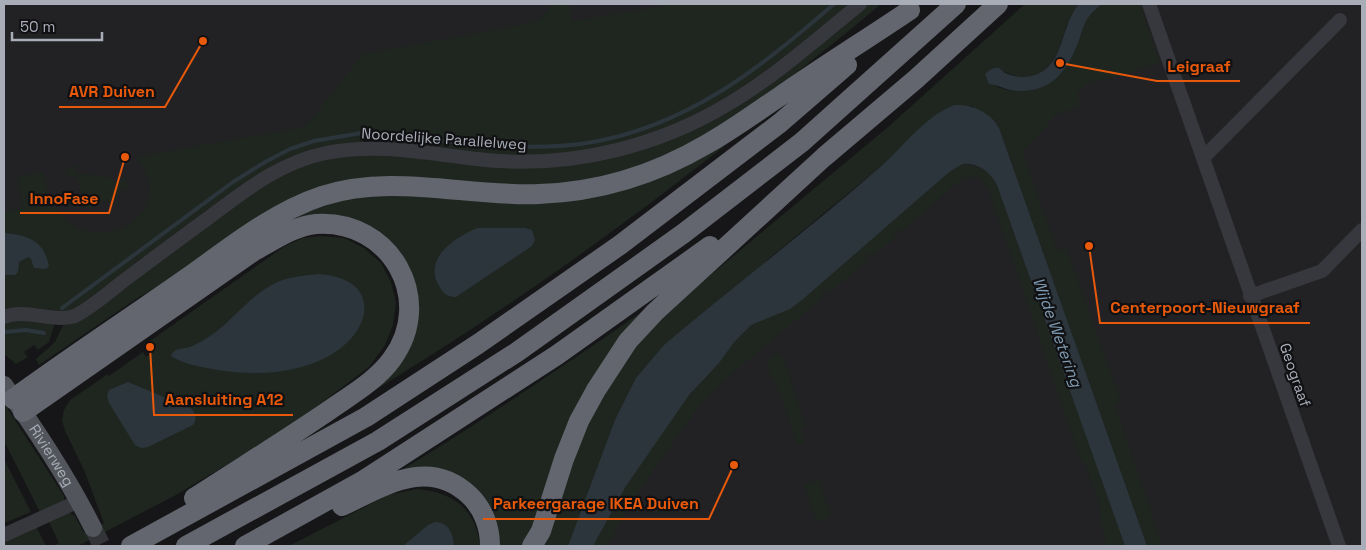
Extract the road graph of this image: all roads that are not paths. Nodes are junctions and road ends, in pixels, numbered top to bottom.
1 (860, 4) edge
2 (956, 4) edge
3 (998, 4) edge
4 (1149, 4) edge
5 (914, 7) edge
6 (1340, 20) dead end
7 (824, 157) junction
8 (1203, 158) junction
9 (1362, 230) edge
10 (1250, 296) junction
11 (4, 317) edge
12 (13, 399) edge
13 (79, 501) junction
14 (93, 528) tunnel mouth
15 (4, 535) edge
16 (118, 546) edge
17 (131, 546) edge
18 (186, 546) edge
19 (245, 546) edge
20 (254, 546) edge
21 (490, 546) edge
22 (532, 546) edge
23 (1339, 546) edge

1 - 11 street, Noordelijke Parallelweg
2 - 18 highway
3 - 7 highway
4 - 8 street, Geograaf
5 - 12 highway
5 - 17 highway
6 - 8 street
7 - 19 highway
7 - 22 highway
8 - 10 street, Geograaf
9 - 10 street
10 - 23 street, Geograaf
12 - 13 main road, Rivierweg
12 - 16 highway
13 - 14 main road, Rivierweg
13 - 15 street
20 - 21 highway

